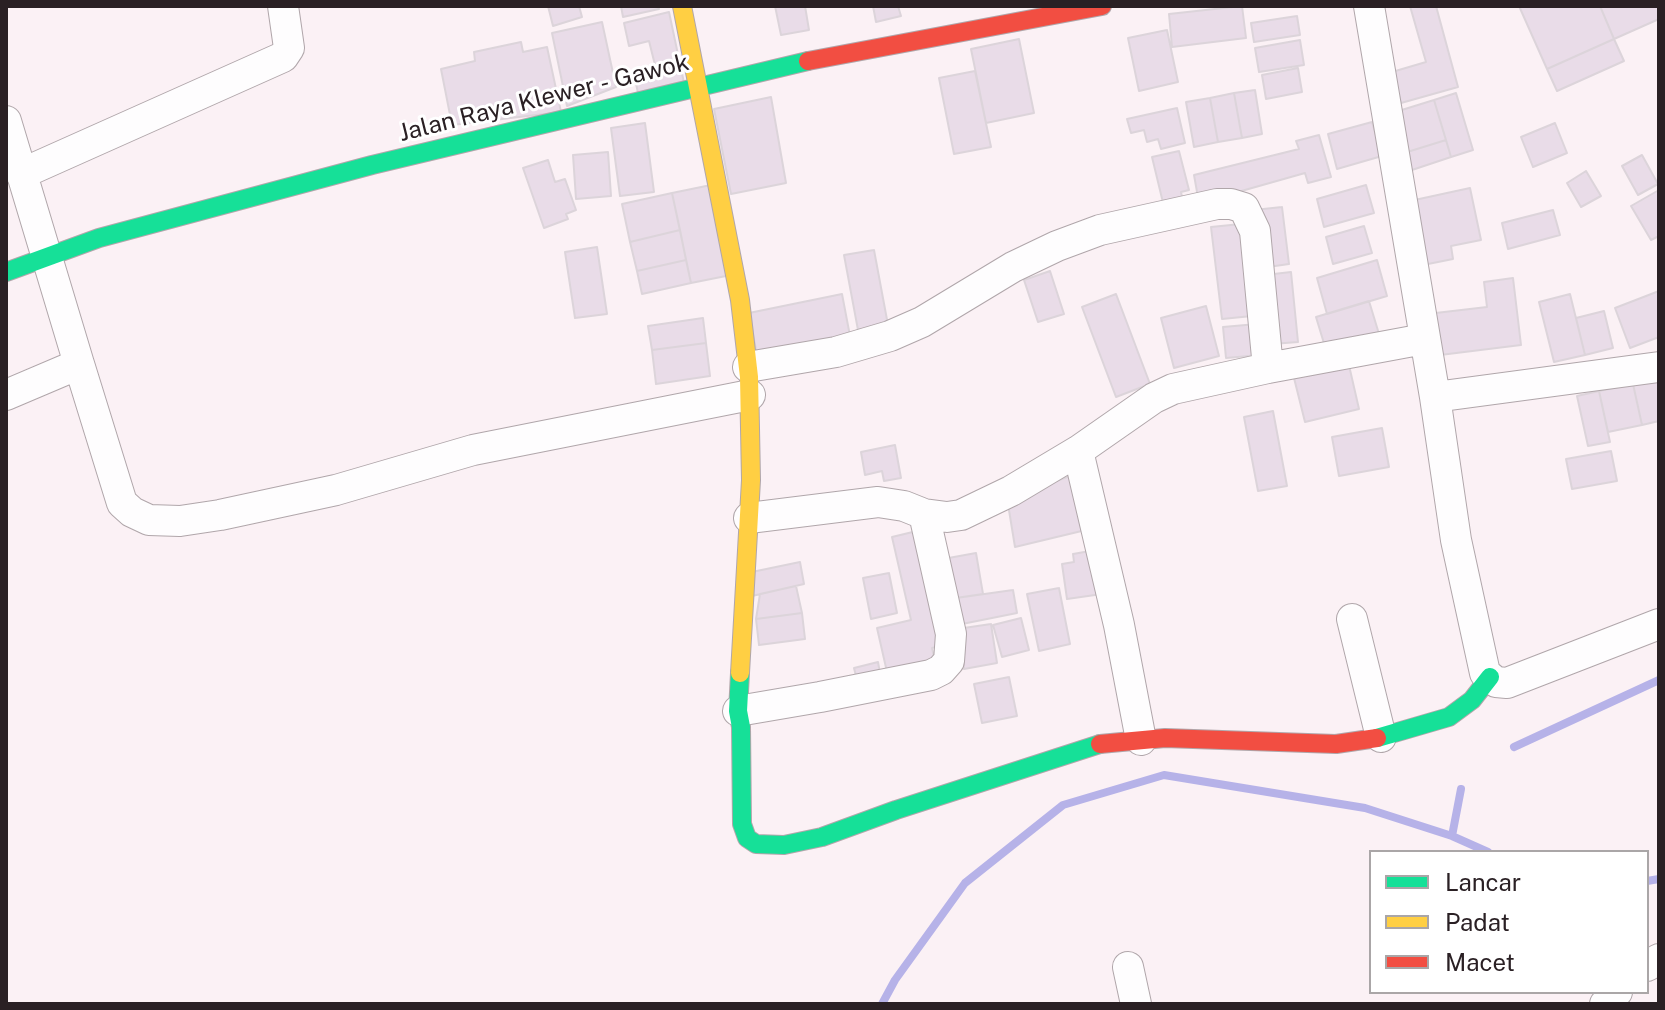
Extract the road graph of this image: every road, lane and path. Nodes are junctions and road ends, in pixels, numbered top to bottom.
1 (283, 6) edge
2 (682, 6) edge
3 (1102, 6) edge
4 (1369, 6) edge
5 (699, 85) junction
6 (6, 121) edge
7 (21, 174) junction
8 (47, 256) junction
9 (6, 272) edge
10 (1424, 339) junction
11 (79, 364) junction
12 (1659, 367) edge
13 (1268, 368) junction
14 (749, 381) junction
15 (6, 395) edge
16 (1435, 397) junction
17 (1078, 451) junction
18 (924, 514) junction
19 (749, 518) junction
20 (1352, 619) dead end
21 (1659, 624) edge
22 (1490, 677) junction
23 (738, 711) junction
24 (1381, 737) junction
25 (1141, 740) junction
26 (1128, 967) dead end
27 (1136, 1004) edge

1 - 7 street
2 - 5 street
3 - 5 street, Jalan Raya Klewer - Gawok
4 - 10 street
5 - 8 street, Jalan Raya Klewer - Gawok
5 - 14 street
6 - 7 street
7 - 8 street
8 - 9 street, Jalan Raya Klewer - Gawok
8 - 11 street
10 - 13 street
10 - 16 street
11 - 14 street
11 - 15 street
12 - 16 street
13 - 14 street
13 - 17 street
14 - 19 street
16 - 22 street
17 - 18 street
17 - 25 street
18 - 19 street
18 - 23 street
19 - 23 street
20 - 24 street
21 - 22 street
22 - 24 street
23 - 25 street
24 - 25 street
26 - 27 street

